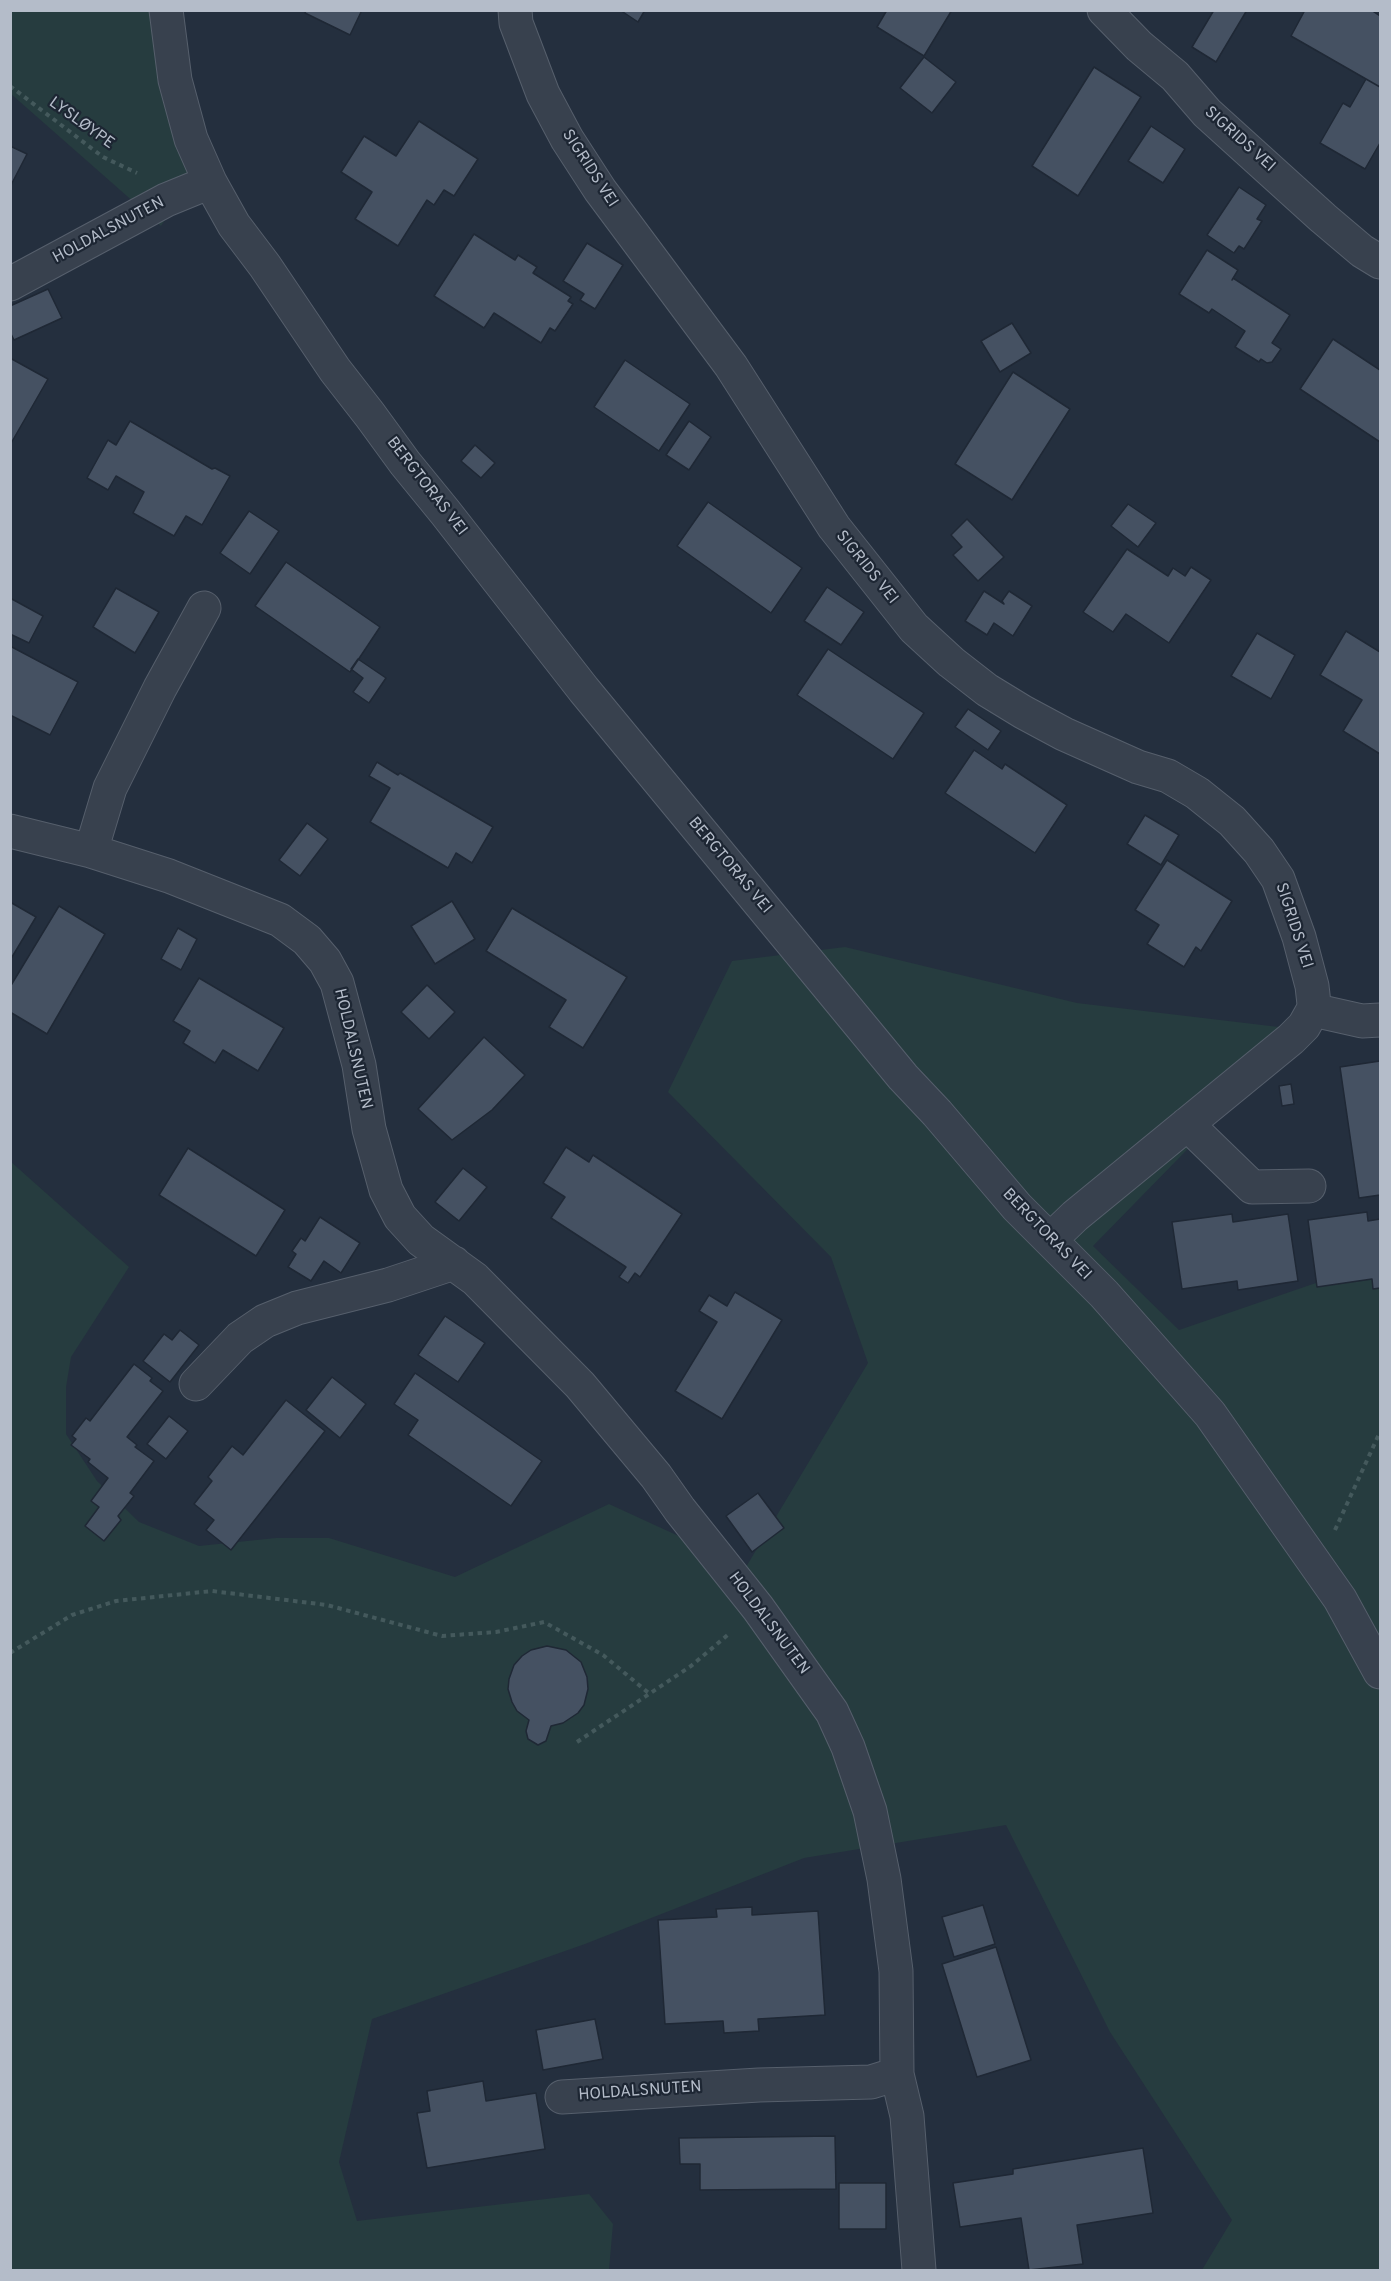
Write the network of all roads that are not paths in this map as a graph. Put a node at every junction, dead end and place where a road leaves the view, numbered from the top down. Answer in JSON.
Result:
{"nodes":[{"id":1,"x":166,"y":10,"type":"edge"},
{"id":2,"x":515,"y":10,"type":"edge"},
{"id":3,"x":1104,"y":10,"type":"edge"},
{"id":4,"x":210,"y":182,"type":"junction"},
{"id":5,"x":1380,"y":262,"type":"edge"},
{"id":6,"x":10,"y":284,"type":"edge"},
{"id":7,"x":204,"y":608,"type":"dead end"},
{"id":8,"x":10,"y":831,"type":"edge"},
{"id":9,"x":91,"y":851,"type":"junction"},
{"id":10,"x":1312,"y":1010,"type":"junction"},
{"id":11,"x":1380,"y":1020,"type":"edge"},
{"id":12,"x":1187,"y":1124,"type":"junction"},
{"id":13,"x":1309,"y":1186,"type":"dead end"},
{"id":14,"x":1050,"y":1240,"type":"junction"},
{"id":15,"x":454,"y":1263,"type":"junction"},
{"id":16,"x":196,"y":1384,"type":"dead end"},
{"id":17,"x":1380,"y":1672,"type":"edge"},
{"id":18,"x":897,"y":2074,"type":"junction"},
{"id":19,"x":562,"y":2097,"type":"dead end"},
{"id":20,"x":919,"y":2271,"type":"edge"}],
"edges":[{"from":1,"to":4,"type":"street","name":"BERGTORAS VEI"},
{"from":2,"to":10,"type":"street","name":"SIGRIDS VEI"},
{"from":3,"to":5,"type":"street","name":"SIGRIDS VEI"},
{"from":4,"to":6,"type":"street","name":"HOLDALSNUTEN"},
{"from":4,"to":14,"type":"street","name":"BERGTORAS VEI"},
{"from":7,"to":9,"type":"street"},
{"from":8,"to":9,"type":"street","name":"HOLDALSNUTEN"},
{"from":9,"to":15,"type":"street","name":"HOLDALSNUTEN"},
{"from":10,"to":11,"type":"street"},
{"from":10,"to":12,"type":"street"},
{"from":12,"to":13,"type":"street"},
{"from":12,"to":14,"type":"street"},
{"from":14,"to":17,"type":"street","name":"BERGTORAS VEI"},
{"from":15,"to":16,"type":"street"},
{"from":15,"to":18,"type":"street","name":"HOLDALSNUTEN"},
{"from":18,"to":19,"type":"street","name":"HOLDALSNUTEN"},
{"from":18,"to":20,"type":"street","name":"HOLDALSNUTEN"}]}
